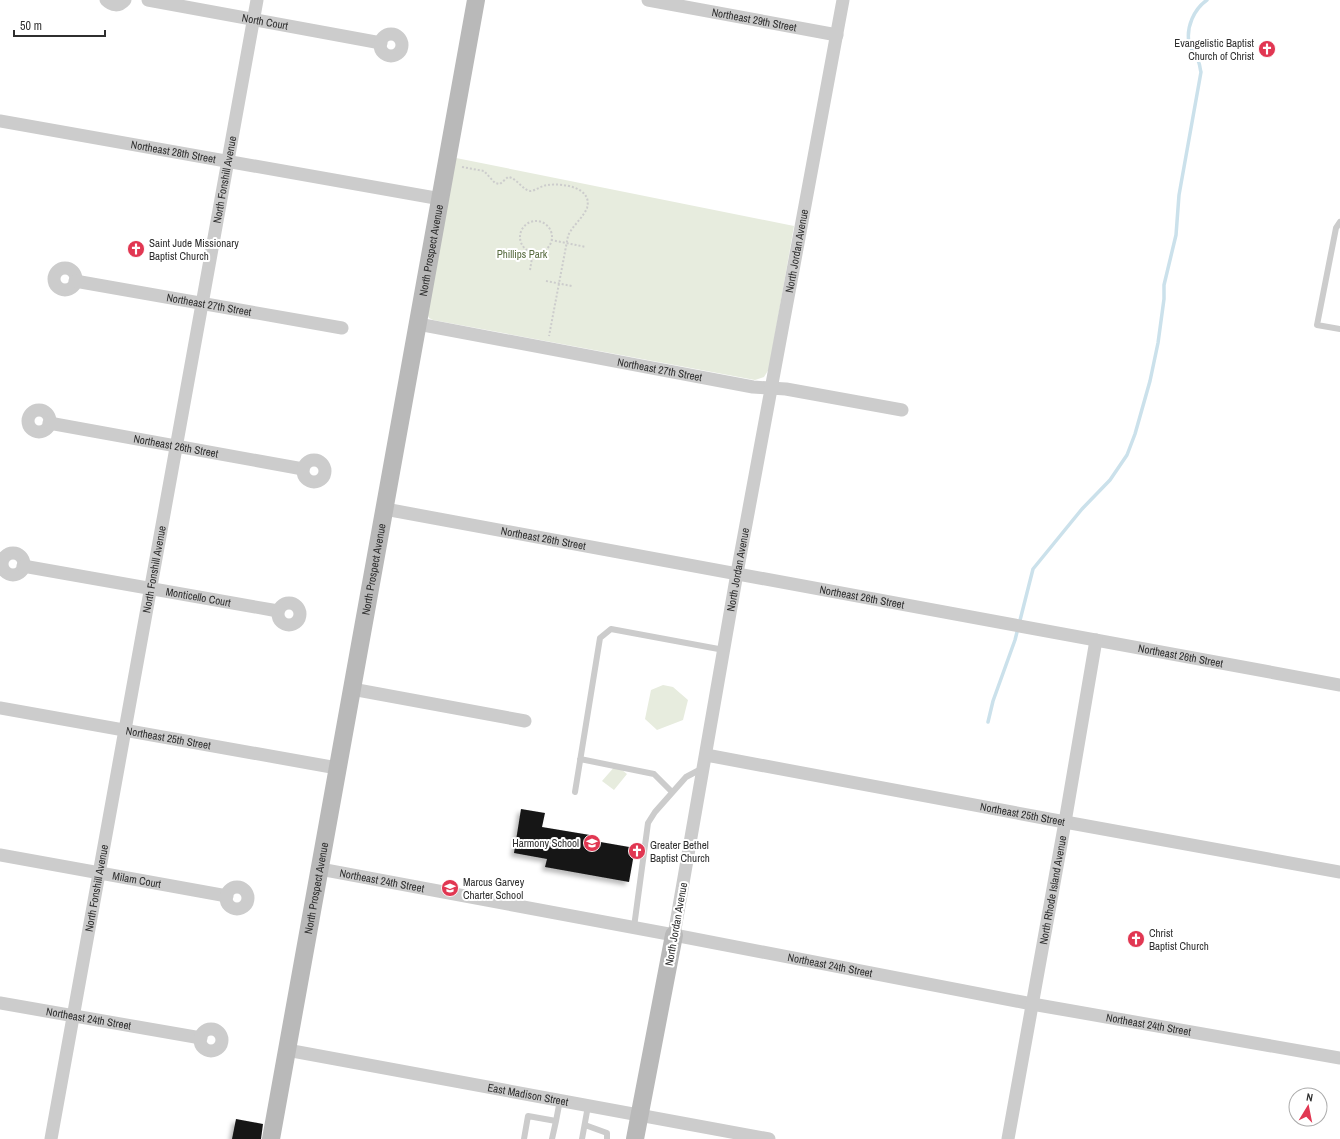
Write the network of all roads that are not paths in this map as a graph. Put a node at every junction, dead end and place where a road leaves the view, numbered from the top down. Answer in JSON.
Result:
{"nodes":[{"id":1,"x":106,"y":0,"type":"edge"},
{"id":2,"x":125,"y":0,"type":"edge"},
{"id":3,"x":148,"y":0,"type":"edge"},
{"id":4,"x":257,"y":0,"type":"edge"},
{"id":5,"x":476,"y":0,"type":"edge"},
{"id":6,"x":648,"y":0,"type":"edge"},
{"id":7,"x":843,"y":0,"type":"edge"},
{"id":8,"x":254,"y":19,"type":"junction"},
{"id":9,"x":837,"y":35,"type":"junction"},
{"id":10,"x":381,"y":43,"type":"dead end"},
{"id":11,"x":0,"y":121,"type":"edge"},
{"id":12,"x":228,"y":162,"type":"junction"},
{"id":13,"x":441,"y":199,"type":"junction"},
{"id":14,"x":1340,"y":222,"type":"edge"},
{"id":15,"x":75,"y":281,"type":"dead end"},
{"id":16,"x":203,"y":304,"type":"junction"},
{"id":17,"x":418,"y":324,"type":"junction"},
{"id":18,"x":342,"y":328,"type":"dead end"},
{"id":19,"x":1340,"y":329,"type":"edge"},
{"id":20,"x":771,"y":388,"type":"junction"},
{"id":21,"x":902,"y":410,"type":"dead end"},
{"id":22,"x":49,"y":423,"type":"dead end"},
{"id":23,"x":177,"y":446,"type":"junction"},
{"id":24,"x":303,"y":470,"type":"dead end"},
{"id":25,"x":385,"y":509,"type":"junction"},
{"id":26,"x":23,"y":566,"type":"dead end"},
{"id":27,"x":737,"y":573,"type":"junction"},
{"id":28,"x":151,"y":589,"type":"junction"},
{"id":29,"x":278,"y":611,"type":"dead end"},
{"id":30,"x":1096,"y":640,"type":"junction"},
{"id":31,"x":724,"y":650,"type":"junction"},
{"id":32,"x":1340,"y":684,"type":"edge"},
{"id":33,"x":352,"y":689,"type":"junction"},
{"id":34,"x":0,"y":708,"type":"edge"},
{"id":35,"x":525,"y":721,"type":"dead end"},
{"id":36,"x":125,"y":731,"type":"junction"},
{"id":37,"x":706,"y":755,"type":"junction"},
{"id":38,"x":580,"y":759,"type":"junction"},
{"id":39,"x":337,"y":768,"type":"junction"},
{"id":40,"x":704,"y":768,"type":"junction"},
{"id":41,"x":575,"y":792,"type":"dead end"},
{"id":42,"x":672,"y":792,"type":"junction"},
{"id":43,"x":1065,"y":822,"type":"junction"},
{"id":44,"x":0,"y":856,"type":"edge"},
{"id":45,"x":320,"y":869,"type":"junction"},
{"id":46,"x":1340,"y":872,"type":"edge"},
{"id":47,"x":100,"y":873,"type":"junction"},
{"id":48,"x":227,"y":896,"type":"dead end"},
{"id":49,"x":634,"y":927,"type":"junction"},
{"id":50,"x":674,"y":935,"type":"junction"},
{"id":51,"x":0,"y":1003,"type":"edge"},
{"id":52,"x":1032,"y":1004,"type":"junction"},
{"id":53,"x":74,"y":1016,"type":"junction"},
{"id":54,"x":200,"y":1038,"type":"dead end"},
{"id":55,"x":287,"y":1050,"type":"junction"},
{"id":56,"x":1340,"y":1058,"type":"edge"},
{"id":57,"x":560,"y":1100,"type":"junction"},
{"id":58,"x":588,"y":1106,"type":"junction"},
{"id":59,"x":640,"y":1115,"type":"junction"},
{"id":60,"x":556,"y":1121,"type":"junction"},
{"id":61,"x":584,"y":1125,"type":"junction"},
{"id":62,"x":51,"y":1139,"type":"edge"},
{"id":63,"x":271,"y":1139,"type":"edge"},
{"id":64,"x":524,"y":1139,"type":"edge"},
{"id":65,"x":552,"y":1139,"type":"edge"},
{"id":66,"x":582,"y":1139,"type":"edge"},
{"id":67,"x":607,"y":1139,"type":"edge"},
{"id":68,"x":635,"y":1139,"type":"edge"},
{"id":69,"x":769,"y":1139,"type":"edge"},
{"id":70,"x":1008,"y":1139,"type":"edge"}],
"edges":[{"from":1,"to":2,"type":"street"},
{"from":3,"to":8,"type":"street","name":"North Court"},
{"from":4,"to":8,"type":"street","name":"North Fonshill Avenue"},
{"from":5,"to":13,"type":"street","name":"North Prospect Avenue"},
{"from":6,"to":9,"type":"street","name":"Northeast 29th Street"},
{"from":7,"to":9,"type":"street","name":"North Jordan Avenue"},
{"from":8,"to":10,"type":"street","name":"North Court"},
{"from":8,"to":12,"type":"street","name":"North Fonshill Avenue"},
{"from":9,"to":20,"type":"street","name":"North Jordan Avenue"},
{"from":11,"to":12,"type":"street","name":"Northeast 28th Street"},
{"from":12,"to":13,"type":"street","name":"Northeast 28th Street"},
{"from":12,"to":16,"type":"street","name":"North Fonshill Avenue"},
{"from":13,"to":17,"type":"street","name":"North Prospect Avenue"},
{"from":14,"to":19,"type":"lane"},
{"from":15,"to":16,"type":"street","name":"Northeast 27th Street"},
{"from":16,"to":18,"type":"street","name":"Northeast 27th Street"},
{"from":16,"to":23,"type":"street","name":"North Fonshill Avenue"},
{"from":17,"to":20,"type":"street","name":"Northeast 27th Street"},
{"from":17,"to":25,"type":"street","name":"North Prospect Avenue"},
{"from":20,"to":21,"type":"street","name":"Northeast 27th Street"},
{"from":20,"to":27,"type":"street","name":"North Jordan Avenue"},
{"from":22,"to":23,"type":"street","name":"Northeast 26th Street"},
{"from":23,"to":24,"type":"street","name":"Northeast 26th Street"},
{"from":23,"to":28,"type":"street","name":"North Fonshill Avenue"},
{"from":25,"to":27,"type":"street","name":"Northeast 26th Street"},
{"from":25,"to":33,"type":"street","name":"North Prospect Avenue"},
{"from":26,"to":28,"type":"street","name":"Monticello Court"},
{"from":27,"to":30,"type":"street","name":"Northeast 26th Street"},
{"from":27,"to":31,"type":"street","name":"North Jordan Avenue"},
{"from":28,"to":29,"type":"street","name":"Monticello Court"},
{"from":28,"to":36,"type":"street","name":"North Fonshill Avenue"},
{"from":30,"to":32,"type":"street","name":"Northeast 26th Street"},
{"from":30,"to":43,"type":"street","name":"North Rhode Island Avenue"},
{"from":31,"to":37,"type":"street","name":"North Jordan Avenue"},
{"from":31,"to":38,"type":"lane"},
{"from":33,"to":35,"type":"street"},
{"from":33,"to":39,"type":"street","name":"North Prospect Avenue"},
{"from":34,"to":36,"type":"street","name":"Northeast 25th Street"},
{"from":36,"to":39,"type":"street","name":"Northeast 25th Street"},
{"from":36,"to":47,"type":"street","name":"North Fonshill Avenue"},
{"from":37,"to":40,"type":"street","name":"North Jordan Avenue"},
{"from":37,"to":43,"type":"street","name":"Northeast 25th Street"},
{"from":38,"to":41,"type":"lane"},
{"from":38,"to":42,"type":"lane"},
{"from":39,"to":45,"type":"street","name":"North Prospect Avenue"},
{"from":40,"to":42,"type":"lane"},
{"from":40,"to":50,"type":"street","name":"North Jordan Avenue"},
{"from":42,"to":49,"type":"lane"},
{"from":43,"to":46,"type":"street","name":"Northeast 25th Street"},
{"from":43,"to":52,"type":"street","name":"North Rhode Island Avenue"},
{"from":44,"to":47,"type":"street","name":"Milam Court"},
{"from":45,"to":49,"type":"street","name":"Northeast 24th Street"},
{"from":45,"to":55,"type":"street","name":"North Prospect Avenue"},
{"from":47,"to":48,"type":"street","name":"Milam Court"},
{"from":47,"to":53,"type":"street","name":"North Fonshill Avenue"},
{"from":49,"to":50,"type":"street","name":"Northeast 24th Street"},
{"from":50,"to":52,"type":"street","name":"Northeast 24th Street"},
{"from":50,"to":59,"type":"street","name":"North Jordan Avenue"},
{"from":51,"to":53,"type":"street","name":"Northeast 24th Street"},
{"from":52,"to":56,"type":"street","name":"Northeast 24th Street"},
{"from":52,"to":70,"type":"street","name":"North Rhode Island Avenue"},
{"from":53,"to":54,"type":"street","name":"Northeast 24th Street"},
{"from":53,"to":62,"type":"street","name":"North Fonshill Avenue"},
{"from":55,"to":57,"type":"street","name":"East Madison Street"},
{"from":55,"to":63,"type":"street","name":"North Prospect Avenue"},
{"from":57,"to":58,"type":"street","name":"East Madison Street"},
{"from":57,"to":60,"type":"lane"},
{"from":58,"to":59,"type":"street","name":"East Madison Street"},
{"from":58,"to":61,"type":"lane"},
{"from":59,"to":68,"type":"street","name":"North Jordan Avenue"},
{"from":59,"to":69,"type":"street","name":"East Madison Street"},
{"from":60,"to":64,"type":"lane"},
{"from":60,"to":65,"type":"lane"},
{"from":61,"to":66,"type":"lane"},
{"from":61,"to":67,"type":"lane"}]}
